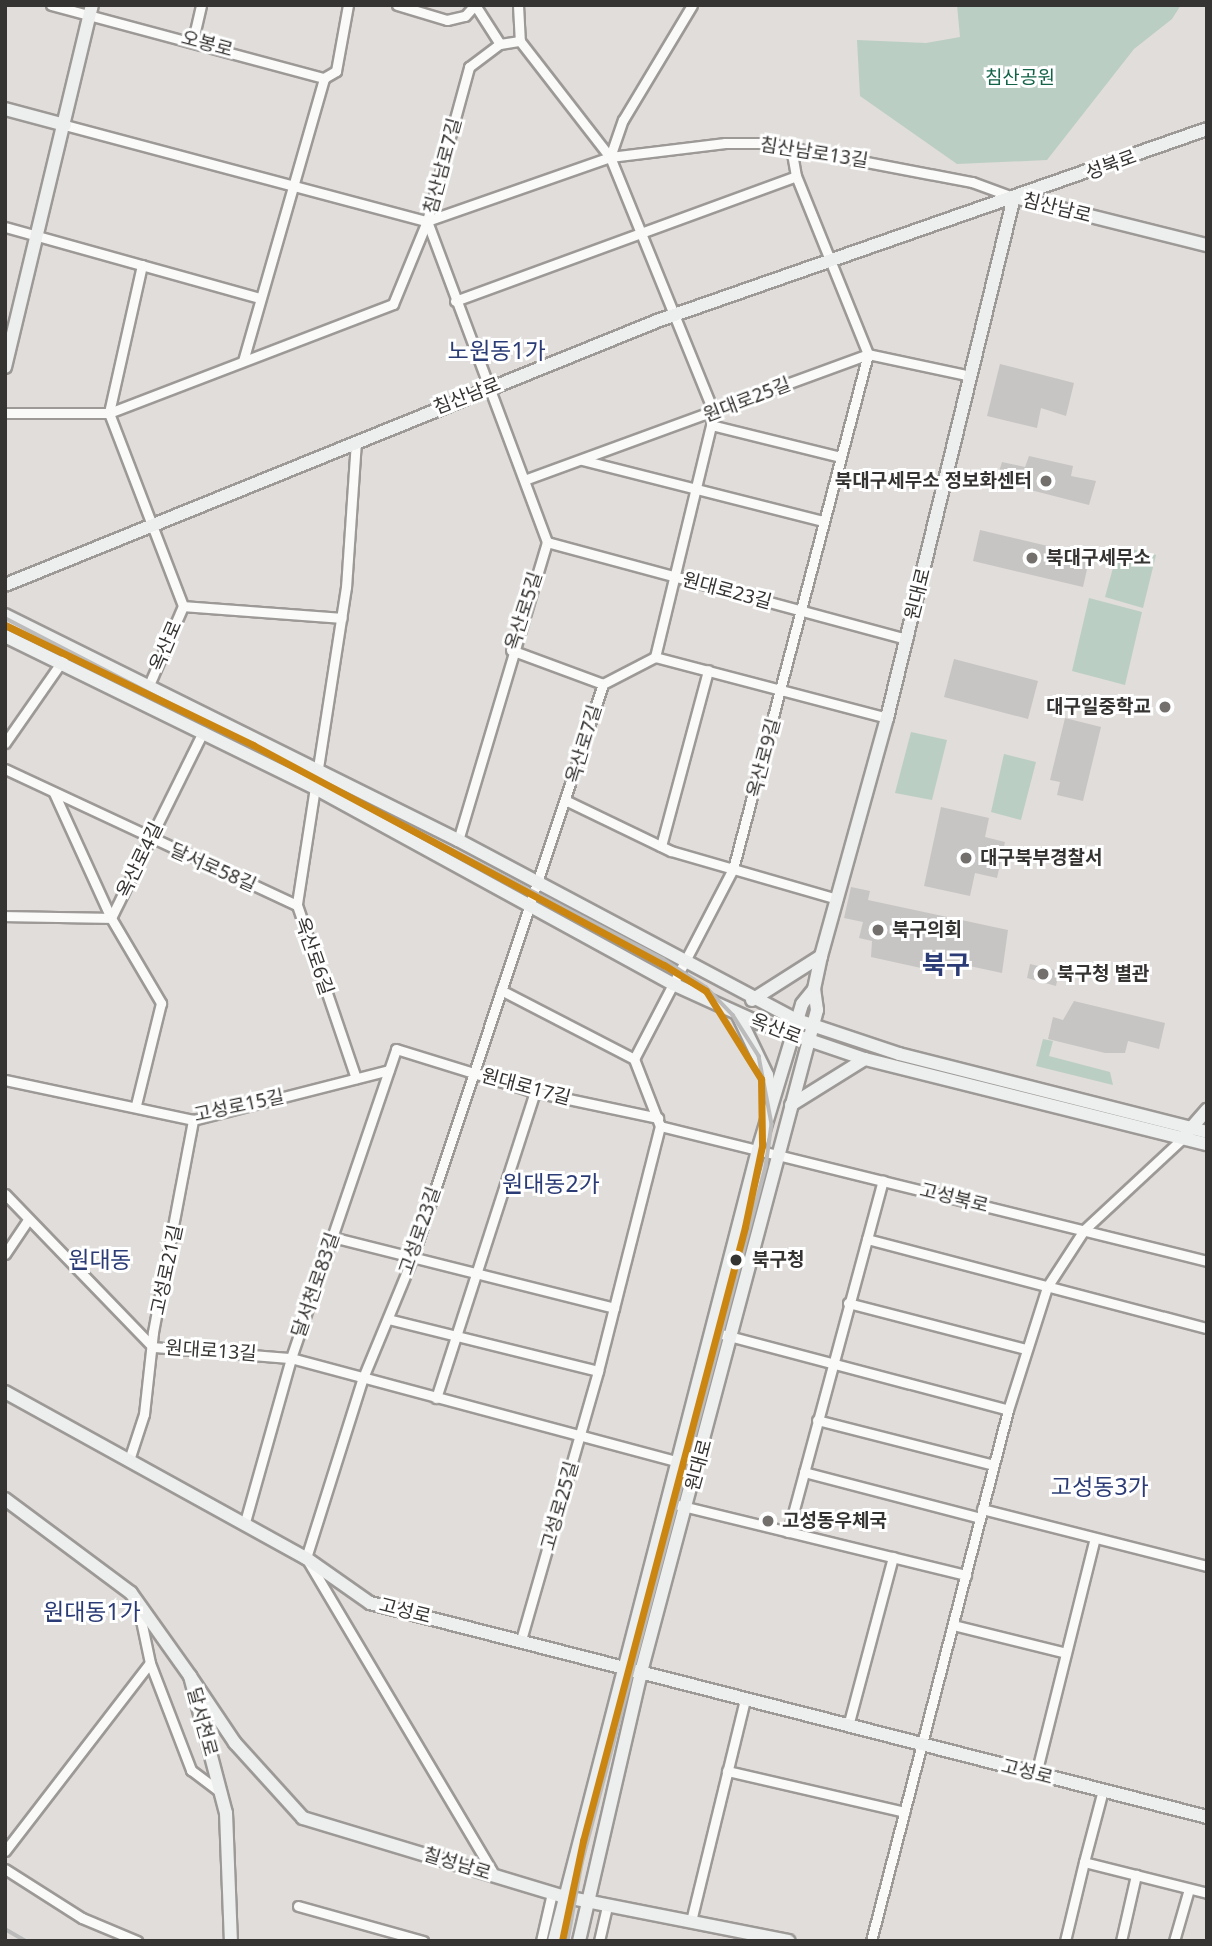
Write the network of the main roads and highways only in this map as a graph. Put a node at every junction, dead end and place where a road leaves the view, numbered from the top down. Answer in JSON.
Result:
{"nodes":[{"id":1,"x":91,"y":10,"type":"edge"},
{"id":2,"x":5,"y":109,"type":"edge"},
{"id":3,"x":65,"y":125,"type":"junction"},
{"id":4,"x":1207,"y":129,"type":"edge"},
{"id":5,"x":1014,"y":197,"type":"junction"},
{"id":6,"x":1207,"y":245,"type":"edge"},
{"id":7,"x":5,"y":367,"type":"edge"},
{"id":8,"x":5,"y":584,"type":"edge"},
{"id":9,"x":5,"y":615,"type":"edge"},
{"id":10,"x":5,"y":636,"type":"edge"},
{"id":11,"x":821,"y":956,"type":"junction"},
{"id":12,"x":814,"y":989,"type":"junction"},
{"id":13,"x":752,"y":1000,"type":"junction"},
{"id":14,"x":735,"y":1013,"type":"junction"},
{"id":15,"x":797,"y":1020,"type":"junction"},
{"id":16,"x":813,"y":1026,"type":"junction"},
{"id":17,"x":792,"y":1035,"type":"junction"},
{"id":18,"x":808,"y":1042,"type":"junction"},
{"id":19,"x":865,"y":1059,"type":"junction"},
{"id":20,"x":771,"y":1104,"type":"junction"},
{"id":21,"x":791,"y":1105,"type":"junction"},
{"id":22,"x":1207,"y":1110,"type":"edge"},
{"id":23,"x":1207,"y":1132,"type":"edge"},
{"id":24,"x":1187,"y":1133,"type":"junction"},
{"id":25,"x":1207,"y":1144,"type":"edge"},
{"id":26,"x":5,"y":1392,"type":"edge"},
{"id":27,"x":5,"y":1499,"type":"edge"},
{"id":28,"x":623,"y":1668,"type":"junction"},
{"id":29,"x":641,"y":1672,"type":"junction"},
{"id":30,"x":190,"y":1676,"type":"junction"},
{"id":31,"x":1207,"y":1817,"type":"edge"},
{"id":32,"x":556,"y":1894,"type":"junction"},
{"id":33,"x":587,"y":1902,"type":"junction"},
{"id":34,"x":231,"y":1941,"type":"edge"},
{"id":35,"x":554,"y":1941,"type":"edge"},
{"id":36,"x":579,"y":1941,"type":"edge"},
{"id":37,"x":789,"y":1941,"type":"edge"}],
"edges":[{"from":1,"to":3,"type":"main road"},
{"from":2,"to":3,"type":"main road"},
{"from":3,"to":7,"type":"main road"},
{"from":4,"to":5,"type":"main road","name":"성북로"},
{"from":5,"to":6,"type":"main road","name":"침산남로"},
{"from":5,"to":8,"type":"main road","name":"침산남로"},
{"from":5,"to":11,"type":"main road","name":"원대로"},
{"from":9,"to":13,"type":"main road","name":"옥산로"},
{"from":10,"to":14,"type":"main road","name":"옥산로"},
{"from":11,"to":12,"type":"main road","name":"원대로"},
{"from":11,"to":13,"type":"main road"},
{"from":12,"to":15,"type":"main road","name":"원대로"},
{"from":12,"to":16,"type":"main road","name":"원대로"},
{"from":13,"to":15,"type":"main road","name":"옥산로"},
{"from":14,"to":17,"type":"main road","name":"옥산로"},
{"from":14,"to":20,"type":"main road"},
{"from":15,"to":16,"type":"main road","name":"옥산로"},
{"from":15,"to":17,"type":"main road","name":"원대로"},
{"from":16,"to":18,"type":"main road","name":"원대로"},
{"from":16,"to":24,"type":"main road","name":"옥산로"},
{"from":17,"to":18,"type":"main road","name":"옥산로"},
{"from":17,"to":20,"type":"main road","name":"원대로"},
{"from":18,"to":19,"type":"main road","name":"옥산로"},
{"from":18,"to":21,"type":"main road","name":"원대로"},
{"from":19,"to":21,"type":"main road"},
{"from":19,"to":24,"type":"main road","name":"옥산로"},
{"from":20,"to":28,"type":"main road","name":"원대로"},
{"from":21,"to":29,"type":"main road","name":"원대로"},
{"from":22,"to":24,"type":"main road"},
{"from":23,"to":24,"type":"main road","name":"옥산로"},
{"from":24,"to":25,"type":"main road","name":"옥산로"},
{"from":26,"to":28,"type":"main road","name":"고성로"},
{"from":27,"to":30,"type":"main road","name":"달서천로"},
{"from":28,"to":29,"type":"main road","name":"고성로"},
{"from":28,"to":32,"type":"main road","name":"원대로"},
{"from":29,"to":31,"type":"main road","name":"고성로"},
{"from":29,"to":33,"type":"main road","name":"원대로"},
{"from":30,"to":32,"type":"main road","name":"칠성남로"},
{"from":30,"to":34,"type":"main road","name":"달서천로"},
{"from":32,"to":33,"type":"main road","name":"칠성남로"},
{"from":32,"to":35,"type":"main road","name":"원대로"},
{"from":33,"to":36,"type":"main road","name":"원대로"},
{"from":33,"to":37,"type":"main road","name":"칠성남로"}]}
